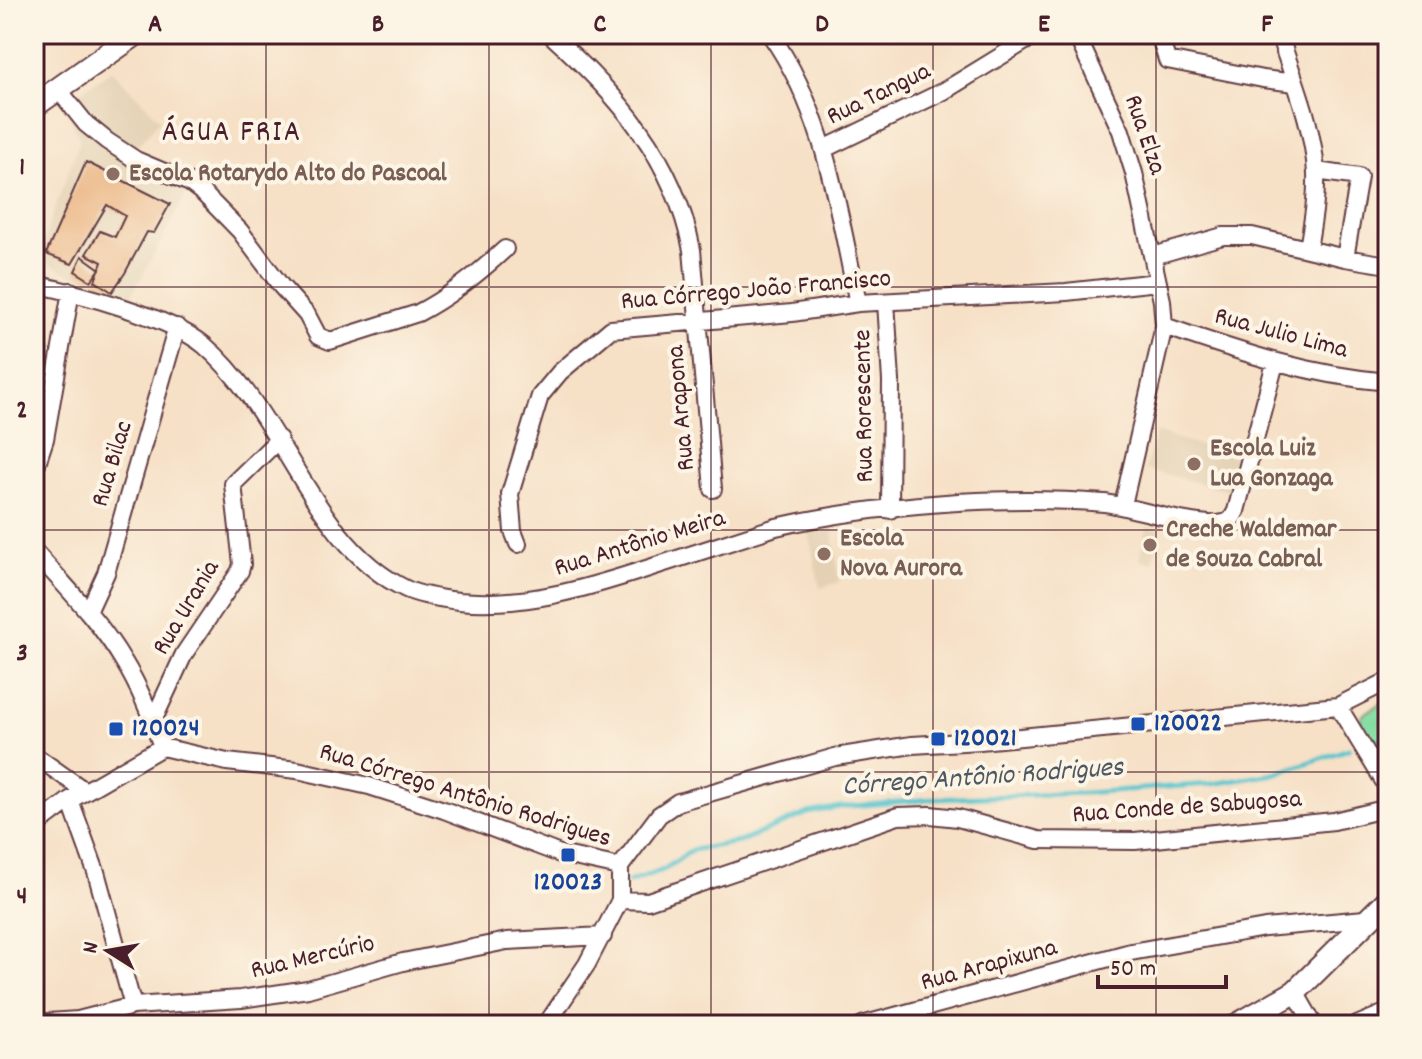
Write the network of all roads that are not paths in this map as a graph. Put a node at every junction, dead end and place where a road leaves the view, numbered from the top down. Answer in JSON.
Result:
{"nodes":[{"id":1,"x":550,"y":34,"type":"edge"},
{"id":2,"x":770,"y":34,"type":"edge"},
{"id":3,"x":1037,"y":34,"type":"edge"},
{"id":4,"x":1076,"y":34,"type":"edge"},
{"id":5,"x":1159,"y":34,"type":"edge"},
{"id":6,"x":1279,"y":34,"type":"edge"},
{"id":7,"x":123,"y":38,"type":"edge"},
{"id":8,"x":1295,"y":83,"type":"junction"},
{"id":9,"x":58,"y":89,"type":"junction"},
{"id":10,"x":34,"y":106,"type":"edge"},
{"id":11,"x":824,"y":149,"type":"junction"},
{"id":12,"x":1316,"y":171,"type":"junction"},
{"id":13,"x":505,"y":249,"type":"dead end"},
{"id":14,"x":1308,"y":249,"type":"junction"},
{"id":15,"x":1153,"y":256,"type":"junction"},
{"id":16,"x":1345,"y":258,"type":"junction"},
{"id":17,"x":1388,"y":265,"type":"edge"},
{"id":18,"x":1158,"y":282,"type":"junction"},
{"id":19,"x":34,"y":284,"type":"edge"},
{"id":20,"x":71,"y":291,"type":"junction"},
{"id":21,"x":886,"y":302,"type":"junction"},
{"id":22,"x":858,"y":303,"type":"junction"},
{"id":23,"x":698,"y":322,"type":"junction"},
{"id":24,"x":1164,"y":326,"type":"junction"},
{"id":25,"x":177,"y":327,"type":"junction"},
{"id":26,"x":1275,"y":363,"type":"junction"},
{"id":27,"x":1388,"y":382,"type":"edge"},
{"id":28,"x":279,"y":439,"type":"junction"},
{"id":29,"x":34,"y":472,"type":"edge"},
{"id":30,"x":713,"y":489,"type":"dead end"},
{"id":31,"x":1123,"y":505,"type":"junction"},
{"id":32,"x":890,"y":510,"type":"junction"},
{"id":33,"x":518,"y":544,"type":"dead end"},
{"id":34,"x":34,"y":551,"type":"edge"},
{"id":35,"x":88,"y":612,"type":"junction"},
{"id":36,"x":1388,"y":681,"type":"edge"},
{"id":37,"x":1338,"y":706,"type":"junction"},
{"id":38,"x":153,"y":721,"type":"junction"},
{"id":39,"x":162,"y":747,"type":"junction"},
{"id":40,"x":34,"y":755,"type":"edge"},
{"id":41,"x":1388,"y":788,"type":"edge"},
{"id":42,"x":85,"y":791,"type":"junction"},
{"id":43,"x":70,"y":800,"type":"junction"},
{"id":44,"x":1388,"y":808,"type":"edge"},
{"id":45,"x":34,"y":827,"type":"edge"},
{"id":46,"x":620,"y":867,"type":"junction"},
{"id":47,"x":620,"y":900,"type":"junction"},
{"id":48,"x":1388,"y":900,"type":"edge"},
{"id":49,"x":1365,"y":919,"type":"junction"},
{"id":50,"x":603,"y":936,"type":"junction"},
{"id":51,"x":1295,"y":992,"type":"junction"},
{"id":52,"x":133,"y":1006,"type":"junction"},
{"id":53,"x":1388,"y":1012,"type":"edge"},
{"id":54,"x":34,"y":1023,"type":"edge"},
{"id":55,"x":546,"y":1025,"type":"edge"},
{"id":56,"x":862,"y":1025,"type":"edge"},
{"id":57,"x":1237,"y":1025,"type":"edge"},
{"id":58,"x":1314,"y":1025,"type":"edge"},
{"id":59,"x":1357,"y":1025,"type":"edge"}],
"edges":[{"from":1,"to":23,"type":"street","name":"Rua Arapona"},
{"from":2,"to":11,"type":"street"},
{"from":3,"to":11,"type":"street","name":"Rua Tangua"},
{"from":4,"to":15,"type":"street","name":"Rua Elza"},
{"from":5,"to":8,"type":"street"},
{"from":6,"to":8,"type":"street"},
{"from":7,"to":9,"type":"street"},
{"from":8,"to":12,"type":"street"},
{"from":9,"to":10,"type":"street"},
{"from":9,"to":13,"type":"street"},
{"from":11,"to":22,"type":"street"},
{"from":12,"to":14,"type":"street"},
{"from":12,"to":16,"type":"street"},
{"from":14,"to":15,"type":"street"},
{"from":14,"to":16,"type":"street"},
{"from":15,"to":18,"type":"street","name":"Rua Elza"},
{"from":16,"to":17,"type":"street"},
{"from":18,"to":21,"type":"street","name":"Rua Córrego João Francisco"},
{"from":18,"to":24,"type":"street","name":"Rua Elza"},
{"from":19,"to":20,"type":"street","name":"Rua Antônio Meira"},
{"from":20,"to":25,"type":"street","name":"Rua Antônio Meira"},
{"from":20,"to":29,"type":"street"},
{"from":21,"to":22,"type":"street","name":"Rua Córrego João Francisco"},
{"from":21,"to":32,"type":"street","name":"Rua Rorescente"},
{"from":22,"to":23,"type":"street","name":"Rua Córrego João Francisco"},
{"from":23,"to":30,"type":"street","name":"Rua Arapona"},
{"from":23,"to":33,"type":"street","name":"Rua Córrego João Francisco"},
{"from":24,"to":26,"type":"street","name":"Rua Julio Lima"},
{"from":24,"to":31,"type":"street"},
{"from":25,"to":28,"type":"street","name":"Rua Antônio Meira"},
{"from":25,"to":35,"type":"street","name":"Rua Bilac"},
{"from":26,"to":27,"type":"street","name":"Rua Julio Lima"},
{"from":26,"to":31,"type":"street","name":"Rua Antônio Meira"},
{"from":28,"to":32,"type":"street","name":"Rua Antônio Meira"},
{"from":28,"to":38,"type":"street","name":"Rua Urania"},
{"from":31,"to":32,"type":"street","name":"Rua Antônio Meira"},
{"from":34,"to":35,"type":"street","name":"Rua Urania"},
{"from":35,"to":38,"type":"street","name":"Rua Urania"},
{"from":36,"to":37,"type":"street"},
{"from":37,"to":41,"type":"street"},
{"from":37,"to":46,"type":"street"},
{"from":38,"to":39,"type":"street","name":"Rua Urania"},
{"from":39,"to":42,"type":"street"},
{"from":39,"to":46,"type":"street","name":"Rua Córrego Antônio Rodrigues"},
{"from":40,"to":42,"type":"street"},
{"from":42,"to":43,"type":"street"},
{"from":43,"to":45,"type":"street"},
{"from":43,"to":52,"type":"street"},
{"from":44,"to":47,"type":"street","name":"Rua Conde de Sabugosa"},
{"from":46,"to":47,"type":"street"},
{"from":47,"to":50,"type":"street"},
{"from":48,"to":49,"type":"street"},
{"from":49,"to":51,"type":"street"},
{"from":49,"to":56,"type":"street","name":"Rua Arapixuna"},
{"from":50,"to":52,"type":"street","name":"Rua Mercúrio"},
{"from":50,"to":55,"type":"street"},
{"from":51,"to":57,"type":"street"},
{"from":51,"to":58,"type":"street"},
{"from":52,"to":54,"type":"street","name":"Rua Mercúrio"},
{"from":53,"to":59,"type":"street"}]}
